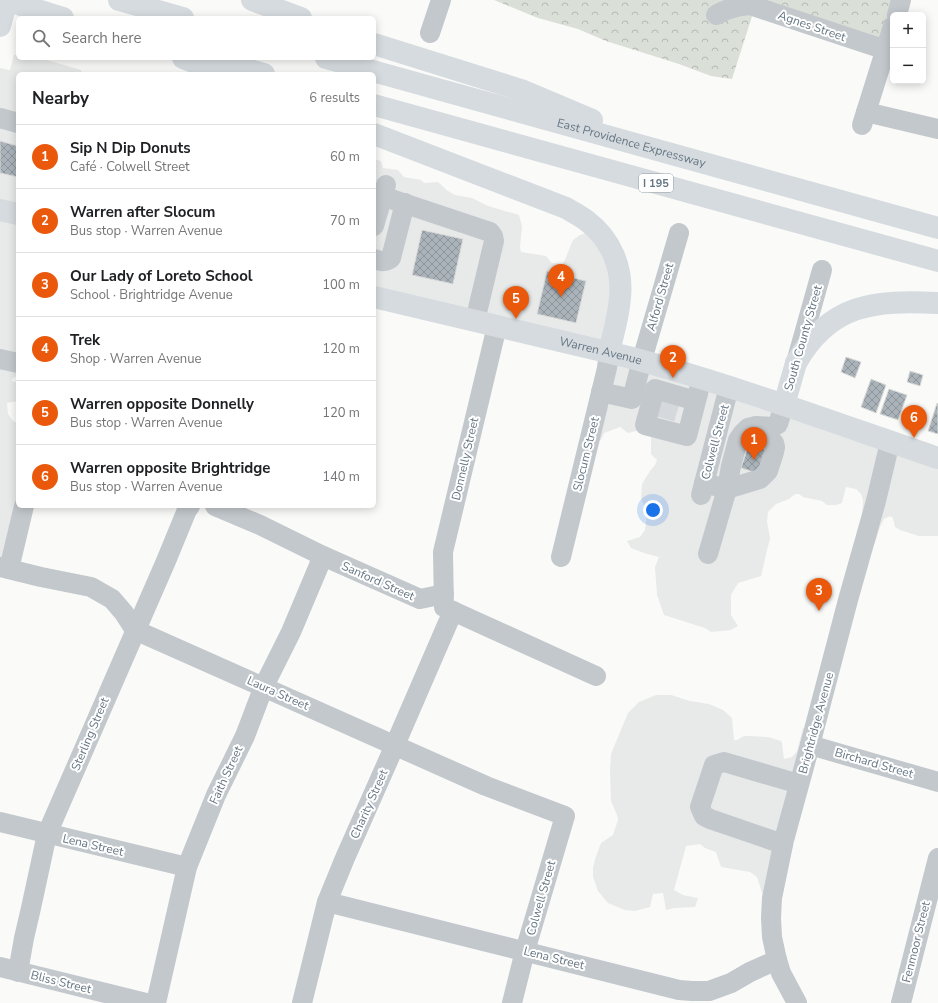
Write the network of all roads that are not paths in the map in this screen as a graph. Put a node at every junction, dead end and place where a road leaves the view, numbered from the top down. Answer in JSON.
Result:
{"nodes":[{"id":1,"x":6,"y":0,"type":"edge"},
{"id":2,"x":119,"y":0,"type":"edge"},
{"id":3,"x":252,"y":0,"type":"edge"},
{"id":4,"x":441,"y":0,"type":"edge"},
{"id":5,"x":901,"y":0,"type":"edge"},
{"id":6,"x":897,"y":12,"type":"edge"},
{"id":7,"x":716,"y":15,"type":"dead end"},
{"id":8,"x":56,"y":16,"type":"edge"},
{"id":9,"x":176,"y":16,"type":"edge"},
{"id":10,"x":296,"y":16,"type":"edge"},
{"id":11,"x":0,"y":26,"type":"edge"},
{"id":12,"x":430,"y":33,"type":"dead end"},
{"id":13,"x":890,"y":36,"type":"edge"},
{"id":14,"x":376,"y":45,"type":"edge"},
{"id":15,"x":886,"y":50,"type":"junction"},
{"id":16,"x":188,"y":60,"type":"edge"},
{"id":17,"x":213,"y":60,"type":"edge"},
{"id":18,"x":333,"y":60,"type":"edge"},
{"id":19,"x":218,"y":72,"type":"edge"},
{"id":20,"x":257,"y":72,"type":"edge"},
{"id":21,"x":376,"y":106,"type":"edge"},
{"id":22,"x":0,"y":118,"type":"edge"},
{"id":23,"x":16,"y":122,"type":"edge"},
{"id":24,"x":938,"y":129,"type":"edge"},
{"id":25,"x":376,"y":135,"type":"edge"},
{"id":26,"x":674,"y":155,"type":"junction"},
{"id":27,"x":404,"y":203,"type":"junction"},
{"id":28,"x":0,"y":210,"type":"edge"},
{"id":29,"x":16,"y":214,"type":"edge"},
{"id":30,"x":376,"y":219,"type":"edge"},
{"id":31,"x":938,"y":228,"type":"edge"},
{"id":32,"x":679,"y":233,"type":"dead end"},
{"id":33,"x":376,"y":260,"type":"edge"},
{"id":34,"x":938,"y":261,"type":"edge"},
{"id":35,"x":822,"y":270,"type":"dead end"},
{"id":36,"x":376,"y":297,"type":"edge"},
{"id":37,"x":938,"y":303,"type":"edge"},
{"id":38,"x":475,"y":321,"type":"junction"},
{"id":39,"x":497,"y":326,"type":"junction"},
{"id":40,"x":608,"y":352,"type":"junction"},
{"id":41,"x":0,"y":359,"type":"edge"},
{"id":42,"x":642,"y":360,"type":"junction"},
{"id":43,"x":16,"y":363,"type":"edge"},
{"id":44,"x":796,"y":363,"type":"junction"},
{"id":45,"x":702,"y":378,"type":"junction"},
{"id":46,"x":729,"y":387,"type":"junction"},
{"id":47,"x":601,"y":392,"type":"junction"},
{"id":48,"x":784,"y":406,"type":"junction"},
{"id":49,"x":668,"y":407,"type":"junction"},
{"id":50,"x":890,"y":442,"type":"junction"},
{"id":51,"x":938,"y":458,"type":"edge"},
{"id":52,"x":728,"y":485,"type":"junction"},
{"id":53,"x":23,"y":508,"type":"edge"},
{"id":54,"x":188,"y":508,"type":"edge"},
{"id":55,"x":220,"y":508,"type":"edge"},
{"id":56,"x":708,"y":554,"type":"dead end"},
{"id":57,"x":323,"y":556,"type":"junction"},
{"id":58,"x":561,"y":556,"type":"dead end"},
{"id":59,"x":5,"y":568,"type":"edge"},
{"id":60,"x":449,"y":602,"type":"junction"},
{"id":61,"x":135,"y":630,"type":"junction"},
{"id":62,"x":596,"y":676,"type":"dead end"},
{"id":63,"x":264,"y":686,"type":"junction"},
{"id":64,"x":395,"y":745,"type":"junction"},
{"id":65,"x":810,"y":745,"type":"junction"},
{"id":66,"x":938,"y":782,"type":"edge"},
{"id":67,"x":799,"y":784,"type":"junction"},
{"id":68,"x":565,"y":816,"type":"joint"},
{"id":69,"x":0,"y":822,"type":"edge"},
{"id":70,"x":47,"y":834,"type":"junction"},
{"id":71,"x":783,"y":844,"type":"junction"},
{"id":72,"x":938,"y":858,"type":"edge"},
{"id":73,"x":187,"y":867,"type":"junction"},
{"id":74,"x":327,"y":902,"type":"junction"},
{"id":75,"x":525,"y":951,"type":"junction"},
{"id":76,"x":777,"y":960,"type":"junction"},
{"id":77,"x":9,"y":970,"type":"edge"},
{"id":78,"x":146,"y":1003,"type":"edge"},
{"id":79,"x":156,"y":1003,"type":"edge"},
{"id":80,"x":302,"y":1003,"type":"edge"},
{"id":81,"x":512,"y":1003,"type":"edge"},
{"id":82,"x":798,"y":1003,"type":"edge"},
{"id":83,"x":901,"y":1003,"type":"edge"}],
"edges":[{"from":1,"to":8,"type":"main road"},
{"from":1,"to":11,"type":"main road"},
{"from":2,"to":9,"type":"main road"},
{"from":3,"to":10,"type":"main road"},
{"from":4,"to":12,"type":"street"},
{"from":5,"to":6,"type":"street"},
{"from":7,"to":15,"type":"street","name":"Agnes Street"},
{"from":13,"to":15,"type":"street"},
{"from":14,"to":26,"type":"main road"},
{"from":15,"to":24,"type":"street"},
{"from":16,"to":19,"type":"main road"},
{"from":17,"to":20,"type":"main road"},
{"from":18,"to":26,"type":"main road","name":"East Providence Expressway"},
{"from":21,"to":34,"type":"main road","number":"I 195"},
{"from":22,"to":23,"type":"street"},
{"from":25,"to":40,"type":"main road"},
{"from":26,"to":31,"type":"main road","name":"East Providence Expressway"},
{"from":27,"to":30,"type":"street"},
{"from":27,"to":33,"type":"street"},
{"from":27,"to":38,"type":"street"},
{"from":28,"to":29,"type":"main road"},
{"from":32,"to":42,"type":"street","name":"Alford Street"},
{"from":35,"to":44,"type":"street","name":"South County Street"},
{"from":36,"to":38,"type":"main road","name":"Warren Avenue"},
{"from":37,"to":44,"type":"main road"},
{"from":38,"to":39,"type":"main road","name":"Warren Avenue"},
{"from":39,"to":40,"type":"main road","name":"Warren Avenue"},
{"from":39,"to":60,"type":"street","name":"Donnelly Street"},
{"from":40,"to":42,"type":"main road","name":"Warren Avenue"},
{"from":40,"to":47,"type":"street","name":"Slocum Street"},
{"from":41,"to":43,"type":"street"},
{"from":42,"to":45,"type":"main road","name":"Warren Avenue"},
{"from":42,"to":49,"type":"street","name":"Alford Street"},
{"from":44,"to":48,"type":"main road","name":"South County Street"},
{"from":45,"to":46,"type":"main road","name":"Warren Avenue"},
{"from":45,"to":49,"type":"street"},
{"from":46,"to":48,"type":"main road","name":"Warren Avenue"},
{"from":46,"to":52,"type":"street","name":"Colwell Street"},
{"from":47,"to":49,"type":"street"},
{"from":47,"to":58,"type":"street","name":"Slocum Street"},
{"from":48,"to":50,"type":"main road","name":"Warren Avenue"},
{"from":48,"to":52,"type":"street"},
{"from":50,"to":51,"type":"main road","name":"Warren Avenue"},
{"from":50,"to":65,"type":"street","name":"Brightridge Avenue"},
{"from":52,"to":56,"type":"street"},
{"from":53,"to":59,"type":"street"},
{"from":54,"to":61,"type":"street","name":"Sterling Street"},
{"from":55,"to":57,"type":"street","name":"Sanford Street"},
{"from":57,"to":60,"type":"street","name":"Sanford Street"},
{"from":57,"to":63,"type":"street","name":"Faith Street"},
{"from":59,"to":61,"type":"street"},
{"from":60,"to":62,"type":"street"},
{"from":60,"to":64,"type":"street","name":"Charity Street"},
{"from":61,"to":63,"type":"street","name":"Laura Street"},
{"from":61,"to":70,"type":"street","name":"Sterling Street"},
{"from":63,"to":64,"type":"street","name":"Laura Street"},
{"from":63,"to":73,"type":"street","name":"Faith Street"},
{"from":64,"to":68,"type":"street","name":"Laura Street"},
{"from":64,"to":74,"type":"street","name":"Charity Street"},
{"from":65,"to":66,"type":"street","name":"Birchard Street"},
{"from":65,"to":67,"type":"street","name":"Brightridge Avenue"},
{"from":67,"to":71,"type":"street","name":"Brightridge Avenue"},
{"from":67,"to":71,"type":"street"},
{"from":68,"to":75,"type":"street","name":"Colwell Street"},
{"from":69,"to":70,"type":"street","name":"Lena Street"},
{"from":70,"to":73,"type":"street","name":"Lena Street"},
{"from":70,"to":77,"type":"street","name":"Sterling Street"},
{"from":71,"to":76,"type":"street","name":"Brightridge Avenue"},
{"from":72,"to":83,"type":"street","name":"Fenmoor Street"},
{"from":73,"to":79,"type":"street","name":"Faith Street"},
{"from":74,"to":75,"type":"street","name":"Lena Street"},
{"from":74,"to":80,"type":"street","name":"Charity Street"},
{"from":75,"to":76,"type":"street","name":"Lena Street"},
{"from":75,"to":81,"type":"street","name":"Colwell Street"},
{"from":76,"to":82,"type":"street","name":"Brightridge Avenue"},
{"from":77,"to":78,"type":"street","name":"Bliss Street"}]}
